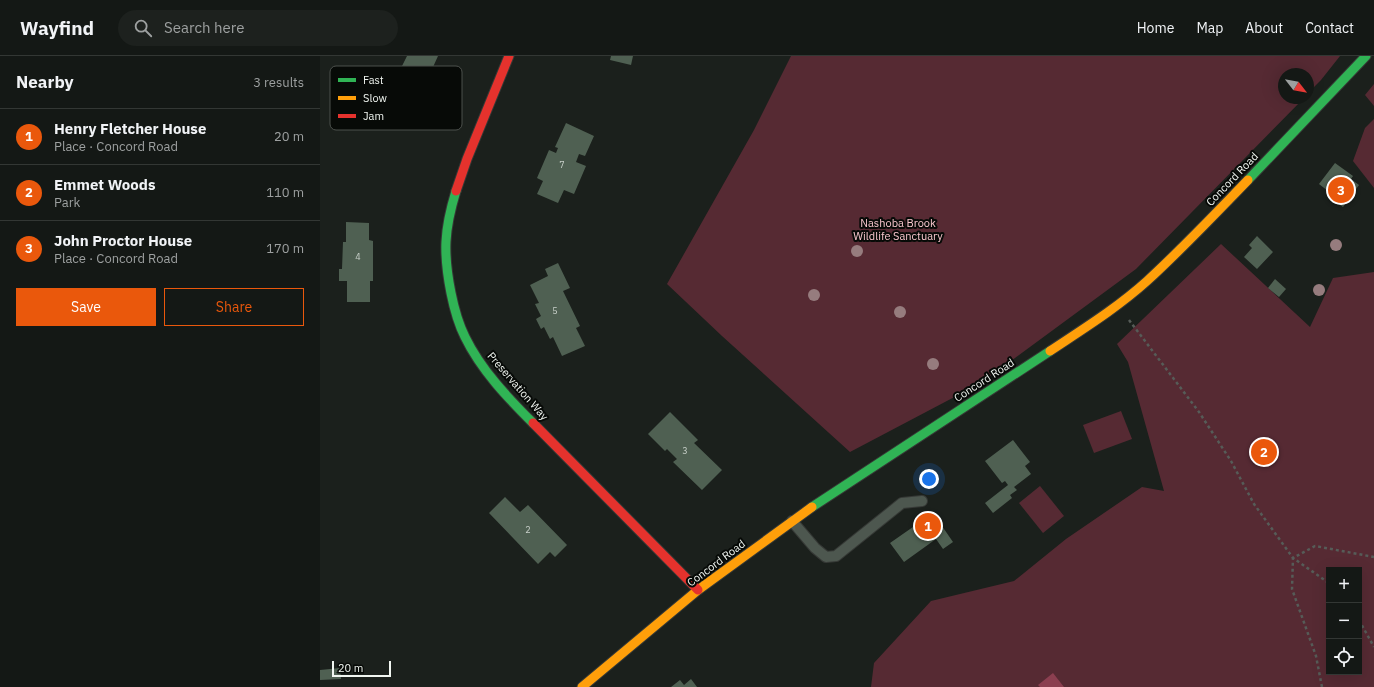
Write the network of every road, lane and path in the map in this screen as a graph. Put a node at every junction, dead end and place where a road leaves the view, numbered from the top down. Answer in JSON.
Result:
{"nodes":[{"id":1,"x":509,"y":56,"type":"edge"},
{"id":2,"x":1366,"y":56,"type":"edge"},
{"id":3,"x":1117,"y":305,"type":"junction"},
{"id":4,"x":922,"y":501,"type":"dead end"},
{"id":5,"x":792,"y":521,"type":"junction"},
{"id":6,"x":1374,"y":556,"type":"edge"},
{"id":7,"x":1292,"y":558,"type":"junction"},
{"id":8,"x":1326,"y":581,"type":"edge"},
{"id":9,"x":698,"y":590,"type":"junction"},
{"id":10,"x":1362,"y":625,"type":"edge"},
{"id":11,"x":1374,"y":647,"type":"edge"},
{"id":12,"x":582,"y":687,"type":"edge"},
{"id":13,"x":1322,"y":687,"type":"edge"}],
"edges":[{"from":1,"to":9,"type":"main road","name":"Preservation Way"},
{"from":2,"to":3,"type":"main road","name":"Concord Road"},
{"from":3,"to":5,"type":"main road","name":"Concord Road"},
{"from":3,"to":7,"type":"path"},
{"from":4,"to":5,"type":"lane"},
{"from":5,"to":9,"type":"main road","name":"Concord Road"},
{"from":6,"to":7,"type":"path"},
{"from":7,"to":8,"type":"path"},
{"from":7,"to":13,"type":"path"},
{"from":9,"to":12,"type":"main road","name":"Concord Road"},
{"from":10,"to":11,"type":"path"}]}
